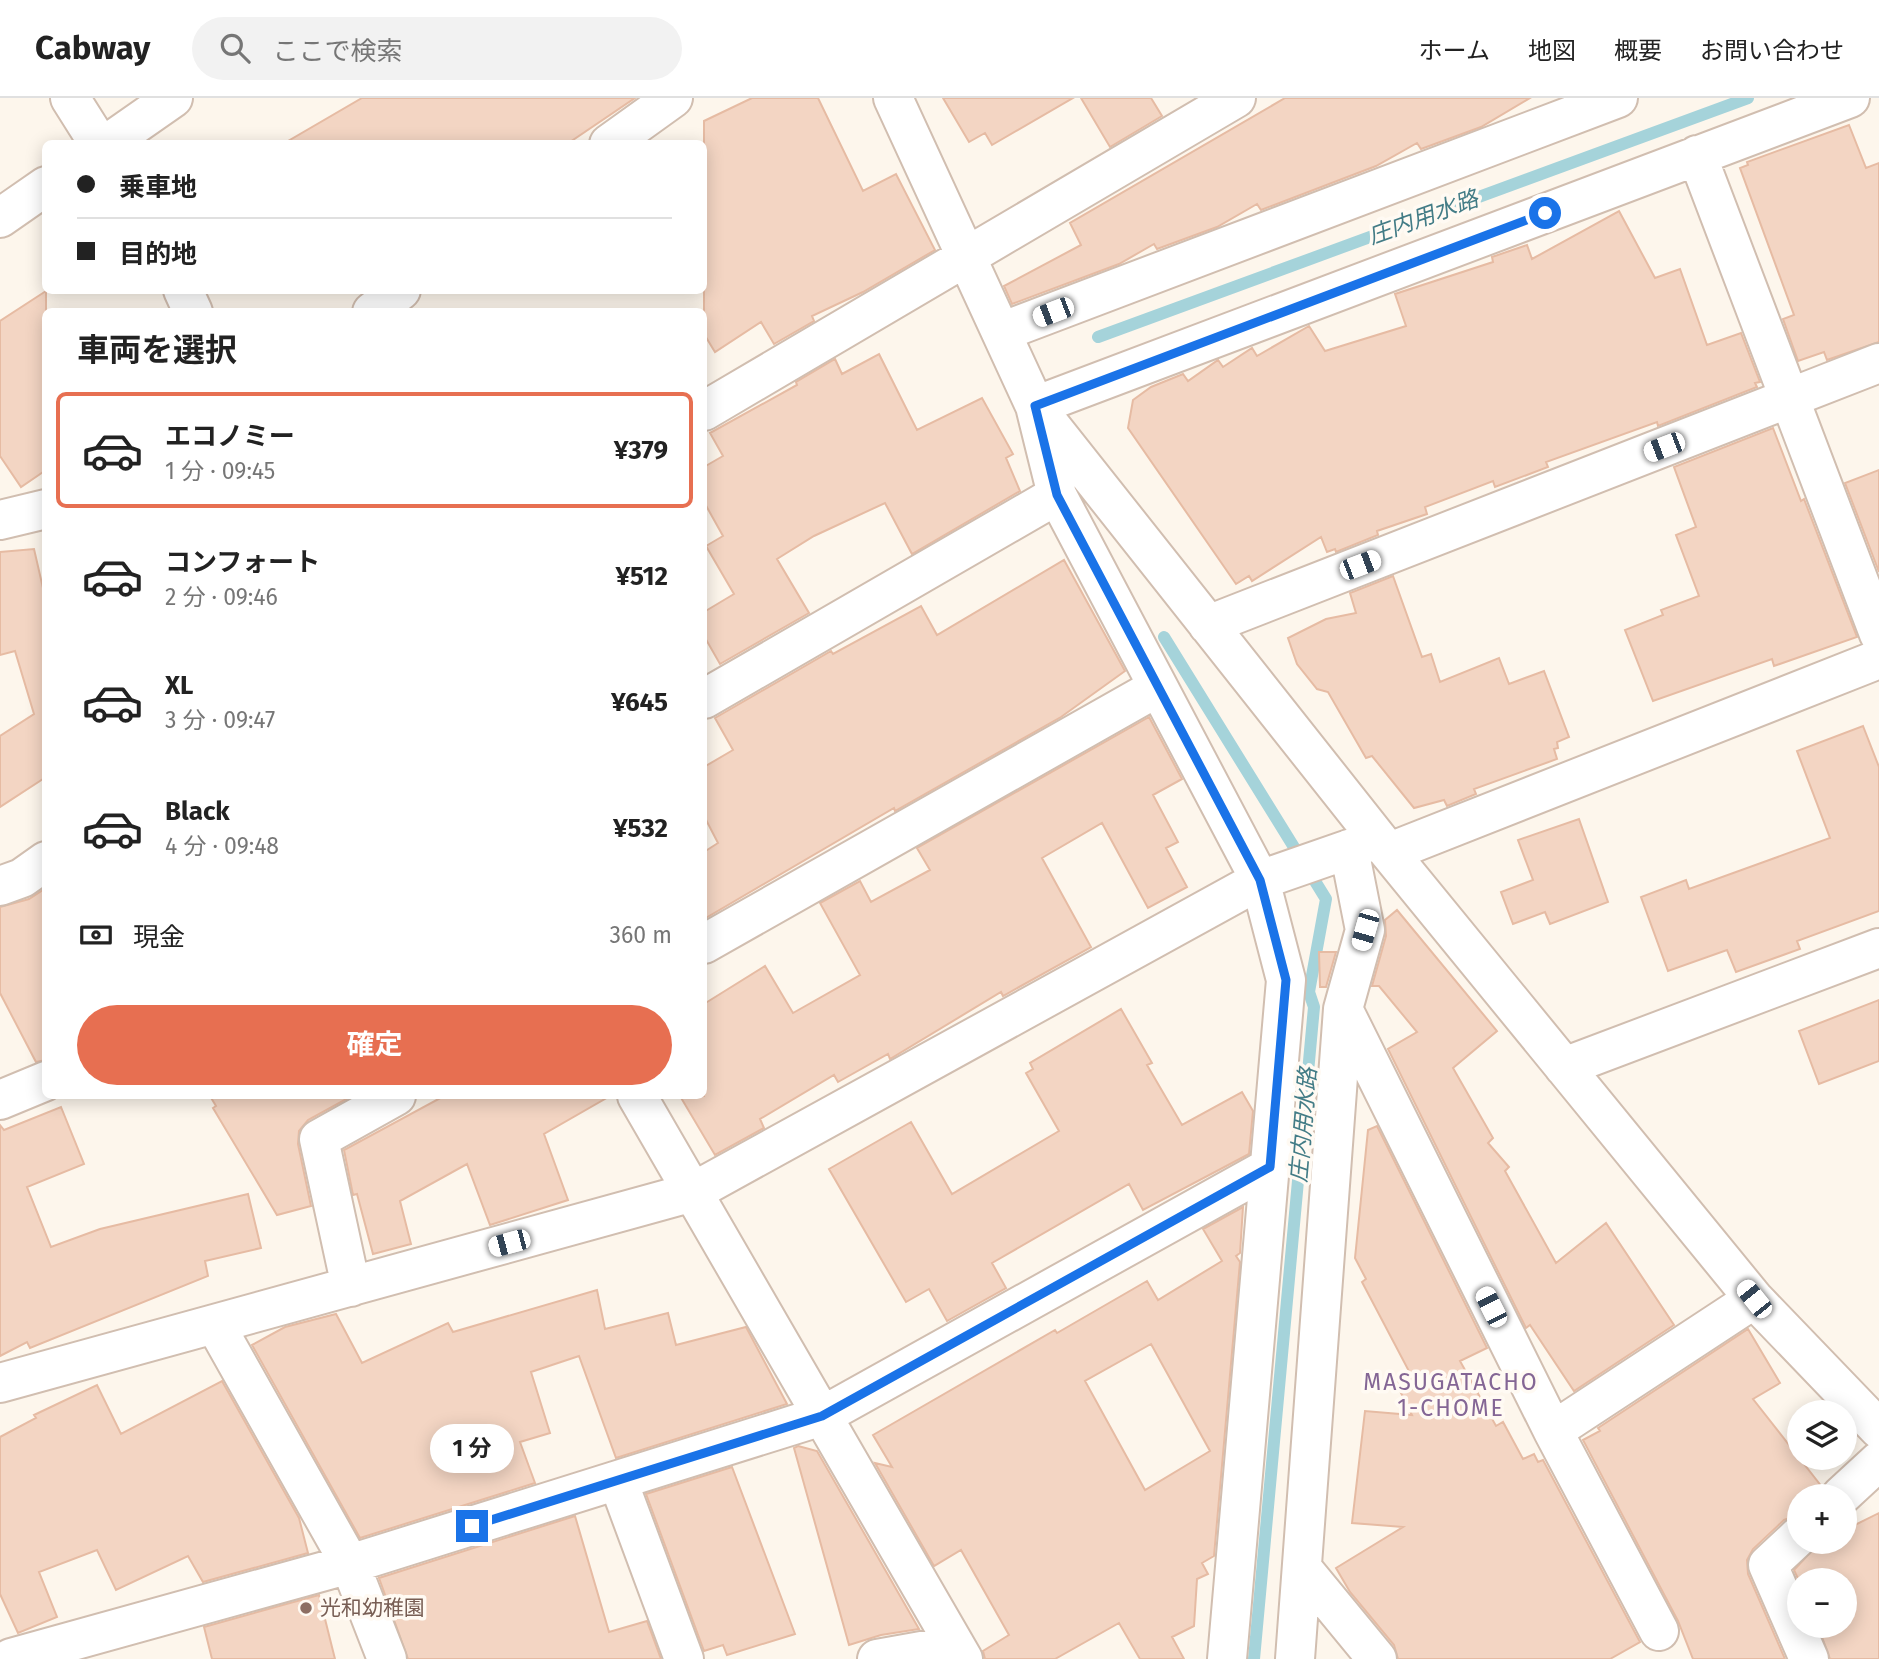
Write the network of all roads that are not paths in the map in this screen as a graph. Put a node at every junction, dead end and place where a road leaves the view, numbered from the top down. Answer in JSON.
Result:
{"nodes":[{"id":1,"x":71,"y":98,"type":"edge"},
{"id":2,"x":173,"y":98,"type":"edge"},
{"id":3,"x":674,"y":98,"type":"edge"},
{"id":4,"x":893,"y":98,"type":"edge"},
{"id":5,"x":1236,"y":98,"type":"edge"},
{"id":6,"x":1850,"y":98,"type":"edge"},
{"id":7,"x":1605,"y":100,"type":"edge"},
{"id":8,"x":97,"y":140,"type":"edge"},
{"id":9,"x":113,"y":140,"type":"edge"},
{"id":10,"x":615,"y":140,"type":"edge"},
{"id":11,"x":1698,"y":155,"type":"junction"},
{"id":12,"x":42,"y":189,"type":"edge"},
{"id":13,"x":0,"y":218,"type":"edge"},
{"id":14,"x":965,"y":256,"type":"junction"},
{"id":15,"x":396,"y":294,"type":"edge"},
{"id":16,"x":377,"y":308,"type":"edge"},
{"id":17,"x":1001,"y":332,"type":"junction"},
{"id":18,"x":1879,"y":363,"type":"edge"},
{"id":19,"x":1790,"y":397,"type":"junction"},
{"id":20,"x":1035,"y":406,"type":"junction"},
{"id":21,"x":707,"y":409,"type":"edge"},
{"id":22,"x":1057,"y":495,"type":"junction"},
{"id":23,"x":42,"y":510,"type":"edge"},
{"id":24,"x":0,"y":520,"type":"edge"},
{"id":25,"x":1208,"y":625,"type":"junction"},
{"id":26,"x":1879,"y":634,"type":"edge"},
{"id":27,"x":1879,"y":659,"type":"edge"},
{"id":28,"x":1158,"y":687,"type":"junction"},
{"id":29,"x":707,"y":697,"type":"edge"},
{"id":30,"x":1364,"y":848,"type":"junction"},
{"id":31,"x":42,"y":864,"type":"edge"},
{"id":32,"x":1273,"y":875,"type":"junction"},
{"id":33,"x":0,"y":886,"type":"edge"},
{"id":34,"x":707,"y":942,"type":"edge"},
{"id":35,"x":1879,"y":948,"type":"edge"},
{"id":36,"x":1343,"y":1009,"type":"junction"},
{"id":37,"x":1564,"y":1067,"type":"junction"},
{"id":38,"x":42,"y":1083,"type":"edge"},
{"id":39,"x":391,"y":1099,"type":"edge"},
{"id":40,"x":639,"y":1099,"type":"edge"},
{"id":41,"x":0,"y":1100,"type":"edge"},
{"id":42,"x":1270,"y":1167,"type":"junction"},
{"id":43,"x":693,"y":1192,"type":"junction"},
{"id":44,"x":351,"y":1287,"type":"junction"},
{"id":45,"x":1754,"y":1299,"type":"junction"},
{"id":46,"x":216,"y":1326,"type":"junction"},
{"id":47,"x":0,"y":1382,"type":"edge"},
{"id":48,"x":822,"y":1416,"type":"junction"},
{"id":49,"x":1879,"y":1429,"type":"edge"},
{"id":50,"x":1553,"y":1431,"type":"junction"},
{"id":51,"x":1879,"y":1461,"type":"edge"},
{"id":52,"x":618,"y":1481,"type":"junction"},
{"id":53,"x":1854,"y":1484,"type":"edge"},
{"id":54,"x":1787,"y":1547,"type":"edge"},
{"id":55,"x":349,"y":1564,"type":"junction"},
{"id":56,"x":1302,"y":1568,"type":"junction"},
{"id":57,"x":1659,"y":1631,"type":"dead end"},
{"id":58,"x":0,"y":1641,"type":"edge"},
{"id":59,"x":959,"y":1652,"type":"edge"},
{"id":60,"x":11,"y":1659,"type":"edge"},
{"id":61,"x":387,"y":1659,"type":"edge"},
{"id":62,"x":684,"y":1659,"type":"edge"},
{"id":63,"x":877,"y":1659,"type":"edge"},
{"id":64,"x":1227,"y":1659,"type":"edge"},
{"id":65,"x":1295,"y":1659,"type":"edge"},
{"id":66,"x":1377,"y":1659,"type":"edge"},
{"id":67,"x":1809,"y":1659,"type":"edge"}],
"edges":[{"from":1,"to":8,"type":"street"},
{"from":2,"to":9,"type":"street"},
{"from":3,"to":10,"type":"street"},
{"from":4,"to":14,"type":"street"},
{"from":5,"to":14,"type":"street"},
{"from":6,"to":11,"type":"street"},
{"from":7,"to":17,"type":"street"},
{"from":11,"to":19,"type":"street"},
{"from":11,"to":20,"type":"street"},
{"from":12,"to":13,"type":"street"},
{"from":14,"to":17,"type":"street"},
{"from":14,"to":21,"type":"street"},
{"from":15,"to":16,"type":"street"},
{"from":17,"to":20,"type":"street"},
{"from":18,"to":19,"type":"street"},
{"from":19,"to":25,"type":"street"},
{"from":19,"to":26,"type":"street"},
{"from":20,"to":22,"type":"street"},
{"from":20,"to":25,"type":"street"},
{"from":22,"to":28,"type":"street"},
{"from":22,"to":29,"type":"street"},
{"from":23,"to":24,"type":"street"},
{"from":25,"to":30,"type":"street"},
{"from":27,"to":30,"type":"street"},
{"from":28,"to":32,"type":"street"},
{"from":28,"to":34,"type":"street"},
{"from":30,"to":32,"type":"street"},
{"from":30,"to":36,"type":"street"},
{"from":30,"to":37,"type":"street"},
{"from":31,"to":33,"type":"street"},
{"from":32,"to":42,"type":"street"},
{"from":32,"to":43,"type":"street"},
{"from":35,"to":37,"type":"street"},
{"from":36,"to":50,"type":"street"},
{"from":36,"to":56,"type":"street"},
{"from":37,"to":45,"type":"street"},
{"from":38,"to":41,"type":"street"},
{"from":39,"to":44,"type":"street"},
{"from":40,"to":43,"type":"street"},
{"from":42,"to":48,"type":"street"},
{"from":42,"to":64,"type":"street"},
{"from":43,"to":44,"type":"street"},
{"from":43,"to":48,"type":"street"},
{"from":44,"to":46,"type":"street"},
{"from":45,"to":49,"type":"street"},
{"from":45,"to":50,"type":"street"},
{"from":46,"to":47,"type":"street"},
{"from":46,"to":55,"type":"street"},
{"from":48,"to":52,"type":"street"},
{"from":48,"to":59,"type":"street"},
{"from":50,"to":57,"type":"street"},
{"from":51,"to":53,"type":"street"},
{"from":52,"to":55,"type":"street"},
{"from":52,"to":62,"type":"street"},
{"from":54,"to":67,"type":"street"},
{"from":55,"to":60,"type":"street"},
{"from":55,"to":61,"type":"street"},
{"from":56,"to":65,"type":"street"},
{"from":56,"to":66,"type":"street"},
{"from":58,"to":60,"type":"street"},
{"from":59,"to":63,"type":"street"}]}
